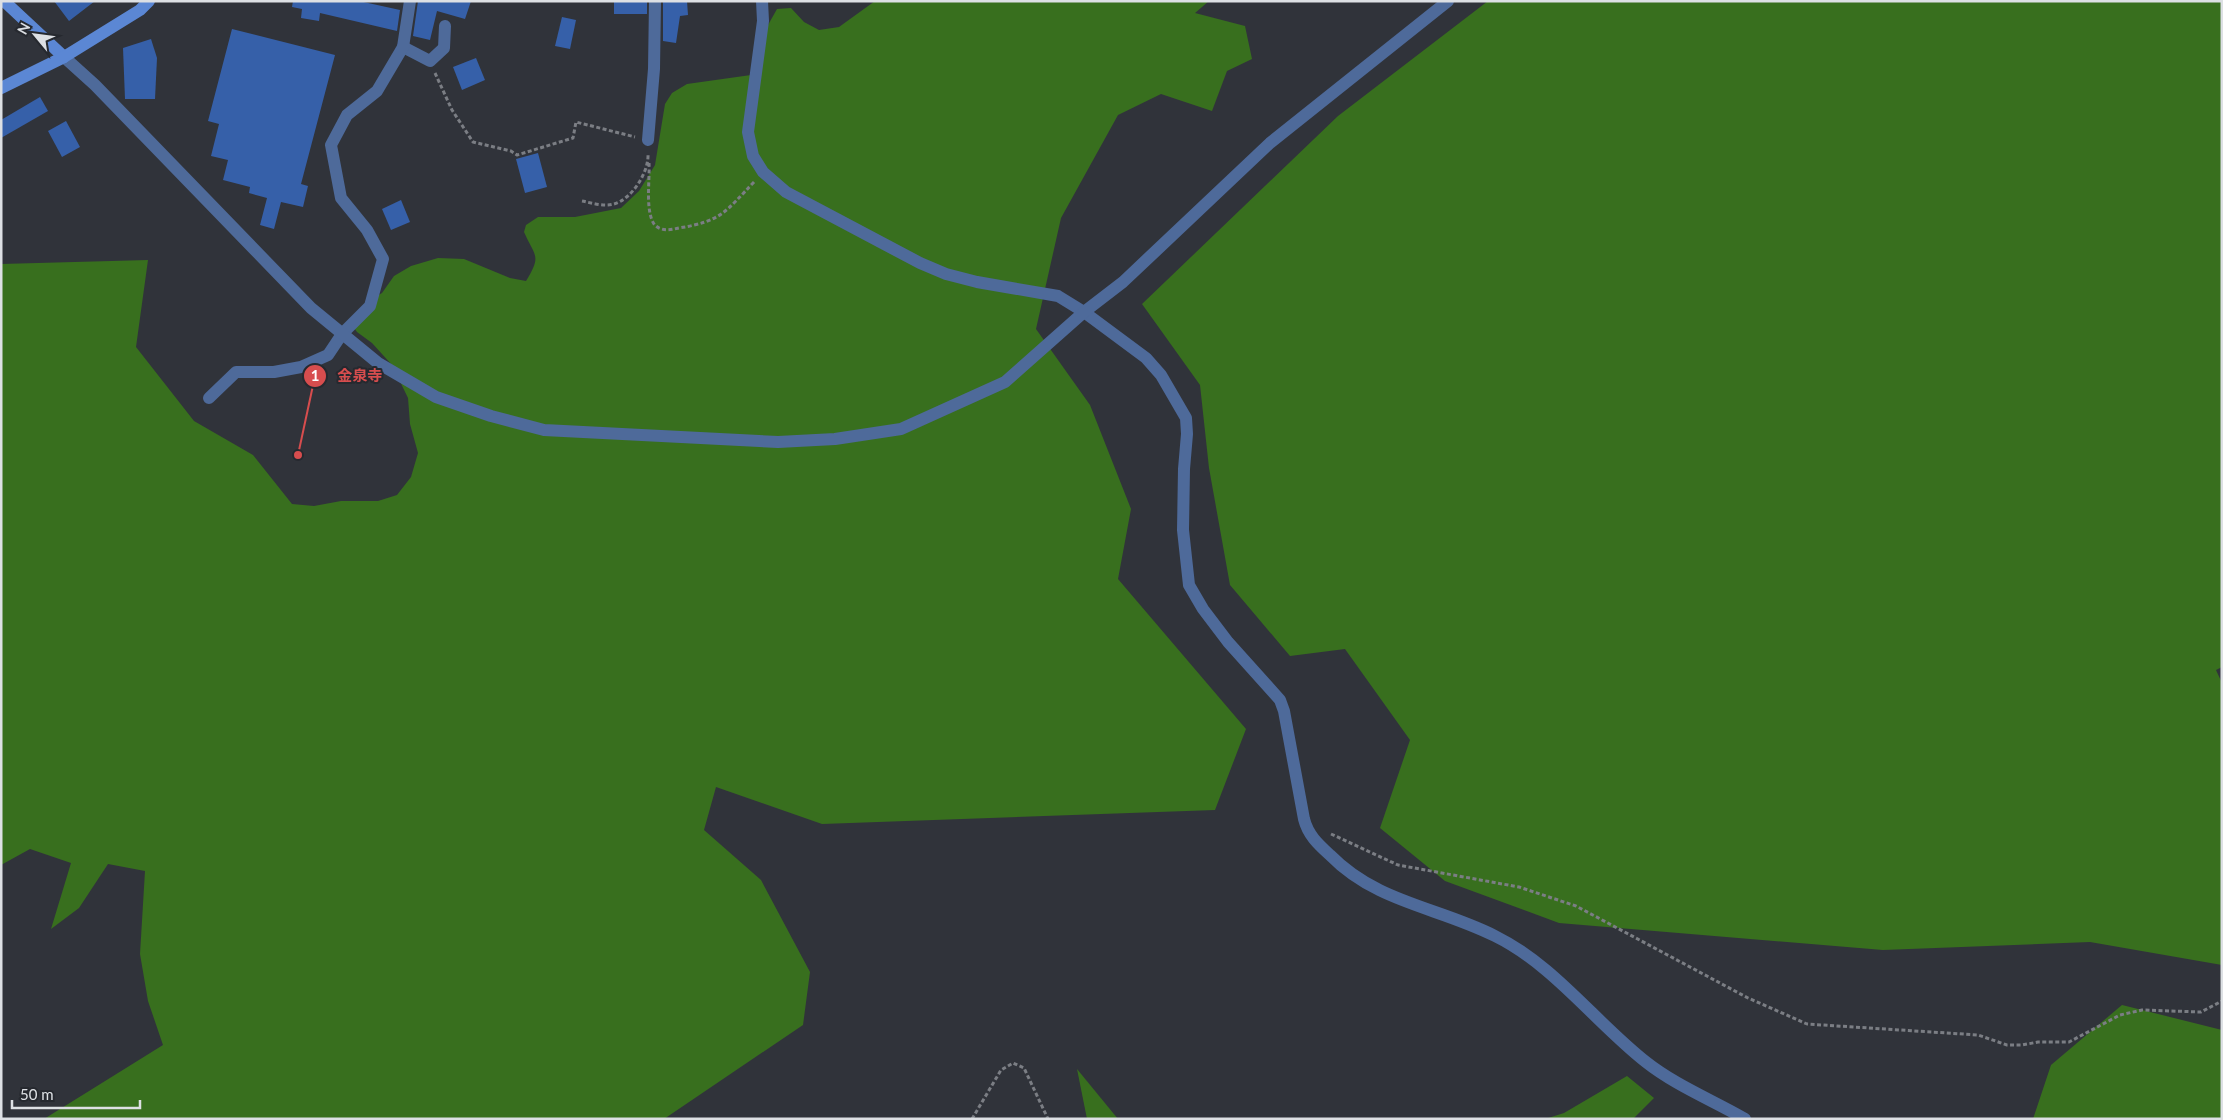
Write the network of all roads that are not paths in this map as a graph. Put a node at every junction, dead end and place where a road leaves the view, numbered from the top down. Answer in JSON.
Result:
{"nodes":[{"id":1,"x":148,"y":1,"type":"edge"},
{"id":2,"x":410,"y":1,"type":"edge"},
{"id":3,"x":654,"y":1,"type":"edge"},
{"id":4,"x":762,"y":1,"type":"edge"},
{"id":5,"x":1448,"y":1,"type":"edge"},
{"id":6,"x":5,"y":2,"type":"edge"},
{"id":7,"x":445,"y":26,"type":"dead end"},
{"id":8,"x":403,"y":46,"type":"junction"},
{"id":9,"x":64,"y":57,"type":"junction"},
{"id":10,"x":1,"y":88,"type":"edge"},
{"id":11,"x":648,"y":140,"type":"road end"},
{"id":12,"x":1084,"y":312,"type":"junction"},
{"id":13,"x":342,"y":334,"type":"junction"},
{"id":14,"x":209,"y":398,"type":"dead end"},
{"id":15,"x":1745,"y":1119,"type":"edge"}],
"edges":[{"from":1,"to":9,"type":"main road"},
{"from":2,"to":8,"type":"street"},
{"from":3,"to":11,"type":"street"},
{"from":4,"to":12,"type":"street"},
{"from":5,"to":12,"type":"street"},
{"from":6,"to":9,"type":"main road"},
{"from":7,"to":8,"type":"street"},
{"from":8,"to":13,"type":"street"},
{"from":9,"to":10,"type":"main road"},
{"from":9,"to":13,"type":"street"},
{"from":12,"to":13,"type":"street"},
{"from":12,"to":15,"type":"street"},
{"from":13,"to":14,"type":"street"}]}
